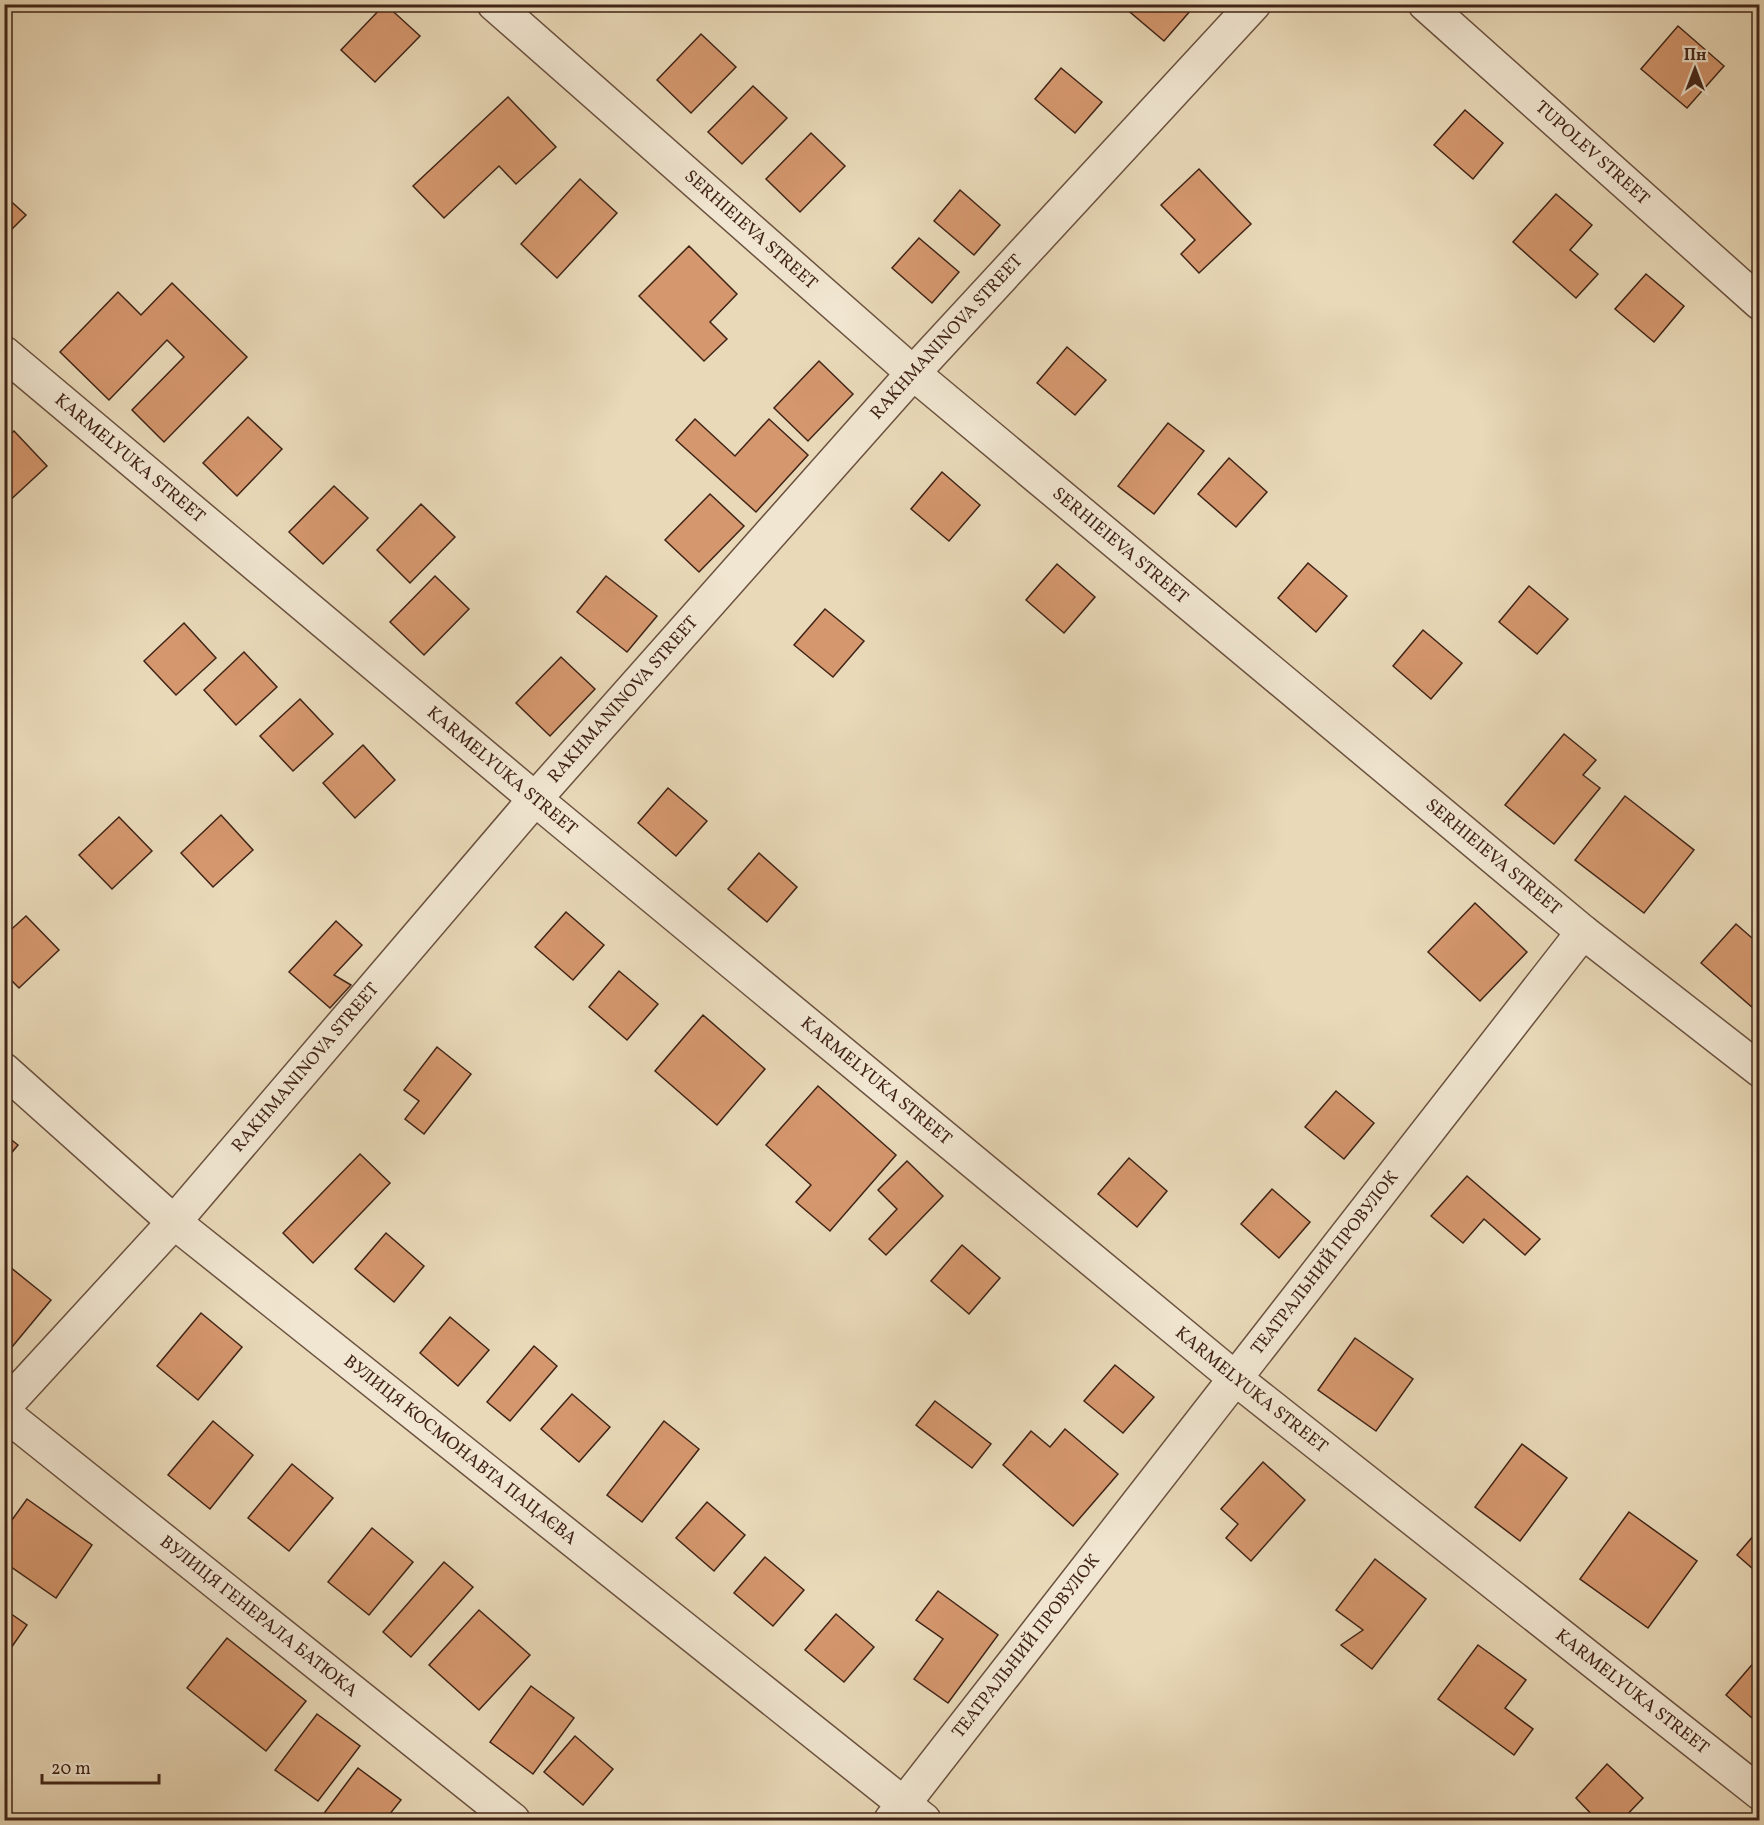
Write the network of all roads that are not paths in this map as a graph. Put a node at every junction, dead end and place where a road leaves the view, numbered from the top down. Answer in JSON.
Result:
{"nodes":[{"id":1,"x":494,"y":4,"type":"edge"},
{"id":2,"x":1254,"y":4,"type":"edge"},
{"id":3,"x":1425,"y":4,"type":"edge"},
{"id":4,"x":1760,"y":303,"type":"edge"},
{"id":5,"x":4,"y":353,"type":"edge"},
{"id":6,"x":913,"y":373,"type":"junction"},
{"id":7,"x":535,"y":799,"type":"junction"},
{"id":8,"x":1583,"y":932,"type":"junction"},
{"id":9,"x":4,"y":1070,"type":"edge"},
{"id":10,"x":1760,"y":1070,"type":"edge"},
{"id":11,"x":174,"y":1222,"type":"junction"},
{"id":12,"x":1236,"y":1379,"type":"junction"},
{"id":13,"x":4,"y":1407,"type":"edge"},
{"id":14,"x":4,"y":1413,"type":"edge"},
{"id":15,"x":1760,"y":1793,"type":"edge"},
{"id":16,"x":906,"y":1815,"type":"edge"},
{"id":17,"x":513,"y":1821,"type":"edge"}],
"edges":[{"from":1,"to":6,"type":"street","name":"SERHIEIEVA STREET"},
{"from":2,"to":6,"type":"street","name":"RAKHMANINOVA STREET"},
{"from":3,"to":4,"type":"street","name":"TUPOLEV STREET"},
{"from":5,"to":7,"type":"street","name":"KARMELYUKA STREET"},
{"from":6,"to":7,"type":"street","name":"RAKHMANINOVA STREET"},
{"from":6,"to":8,"type":"street","name":"SERHIEIEVA STREET"},
{"from":7,"to":11,"type":"street","name":"RAKHMANINOVA STREET"},
{"from":7,"to":12,"type":"street","name":"KARMELYUKA STREET"},
{"from":8,"to":10,"type":"street","name":"SERHIEIEVA STREET"},
{"from":8,"to":12,"type":"street","name":"ТЕАТРАЛЬНИЙ ПРОВУЛОК"},
{"from":9,"to":11,"type":"street","name":"ВУЛИЦЯ КОСМОНАВТА ПАЦАЄВА"},
{"from":11,"to":13,"type":"street","name":"RAKHMANINOVA STREET"},
{"from":11,"to":16,"type":"street","name":"ВУЛИЦЯ КОСМОНАВТА ПАЦАЄВА"},
{"from":12,"to":15,"type":"street","name":"KARMELYUKA STREET"},
{"from":12,"to":16,"type":"street","name":"ТЕАТРАЛЬНИЙ ПРОВУЛОК"},
{"from":14,"to":17,"type":"street","name":"ВУЛИЦЯ ГЕНЕРАЛА БАТЮКА"}]}
